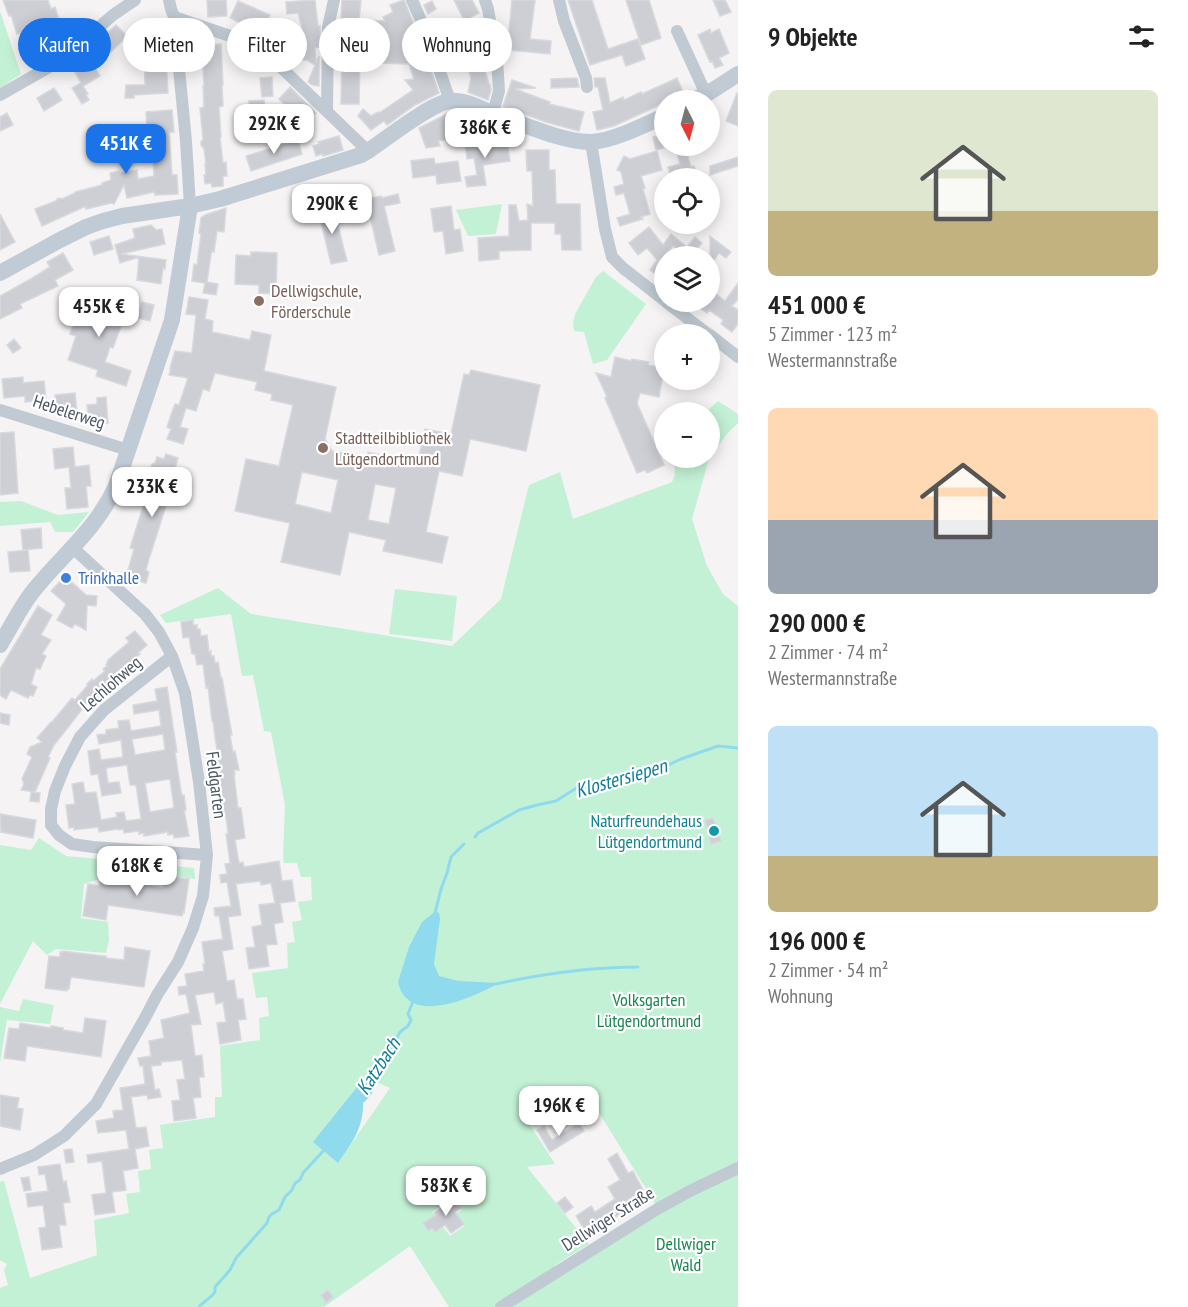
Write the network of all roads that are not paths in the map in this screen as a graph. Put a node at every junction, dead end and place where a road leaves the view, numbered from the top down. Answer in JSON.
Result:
{"nodes":[{"id":1,"x":135,"y":0,"type":"edge"},
{"id":2,"x":169,"y":0,"type":"edge"},
{"id":3,"x":334,"y":0,"type":"edge"},
{"id":4,"x":411,"y":0,"type":"edge"},
{"id":5,"x":485,"y":0,"type":"edge"},
{"id":6,"x":559,"y":0,"type":"edge"},
{"id":7,"x":174,"y":16,"type":"junction"},
{"id":8,"x":677,"y":31,"type":"dead end"},
{"id":9,"x":738,"y":74,"type":"edge"},
{"id":10,"x":586,"y":87,"type":"dead end"},
{"id":11,"x":697,"y":90,"type":"edge"},
{"id":12,"x":713,"y":90,"type":"edge"},
{"id":13,"x":0,"y":95,"type":"edge"},
{"id":14,"x":450,"y":101,"type":"junction"},
{"id":15,"x":327,"y":111,"type":"junction"},
{"id":16,"x":493,"y":113,"type":"junction"},
{"id":17,"x":654,"y":120,"type":"edge"},
{"id":18,"x":591,"y":142,"type":"junction"},
{"id":19,"x":368,"y":151,"type":"junction"},
{"id":20,"x":190,"y":206,"type":"junction"},
{"id":21,"x":0,"y":273,"type":"edge"},
{"id":22,"x":654,"y":292,"type":"edge"},
{"id":23,"x":679,"y":312,"type":"edge"},
{"id":24,"x":695,"y":324,"type":"edge"},
{"id":25,"x":720,"y":343,"type":"edge"},
{"id":26,"x":738,"y":357,"type":"edge"},
{"id":27,"x":0,"y":410,"type":"edge"},
{"id":28,"x":128,"y":450,"type":"junction"},
{"id":29,"x":73,"y":548,"type":"junction"},
{"id":30,"x":0,"y":645,"type":"edge"},
{"id":31,"x":172,"y":656,"type":"junction"},
{"id":32,"x":207,"y":855,"type":"junction"},
{"id":33,"x":738,"y":1168,"type":"edge"},
{"id":34,"x":0,"y":1169,"type":"edge"},
{"id":35,"x":501,"y":1307,"type":"edge"}],
"edges":[{"from":1,"to":13,"type":"street"},
{"from":2,"to":7,"type":"street"},
{"from":3,"to":15,"type":"street"},
{"from":4,"to":14,"type":"street"},
{"from":5,"to":16,"type":"street"},
{"from":6,"to":10,"type":"street"},
{"from":7,"to":15,"type":"street"},
{"from":7,"to":20,"type":"street"},
{"from":8,"to":11,"type":"street"},
{"from":9,"to":12,"type":"street"},
{"from":14,"to":16,"type":"street"},
{"from":14,"to":19,"type":"street"},
{"from":15,"to":19,"type":"street"},
{"from":16,"to":18,"type":"street"},
{"from":17,"to":18,"type":"street"},
{"from":18,"to":22,"type":"street"},
{"from":19,"to":20,"type":"street"},
{"from":20,"to":21,"type":"street"},
{"from":20,"to":28,"type":"street"},
{"from":23,"to":24,"type":"street"},
{"from":25,"to":26,"type":"street"},
{"from":27,"to":28,"type":"street","name":"Hebelerweg"},
{"from":28,"to":29,"type":"street"},
{"from":29,"to":30,"type":"street"},
{"from":29,"to":31,"type":"street","name":"Feldgarten"},
{"from":31,"to":32,"type":"street","name":"Feldgarten"},
{"from":31,"to":32,"type":"street","name":"Lechlohweg"},
{"from":32,"to":34,"type":"street","name":"Feldgarten"},
{"from":33,"to":35,"type":"street","name":"Dellwiger Straße"}]}
